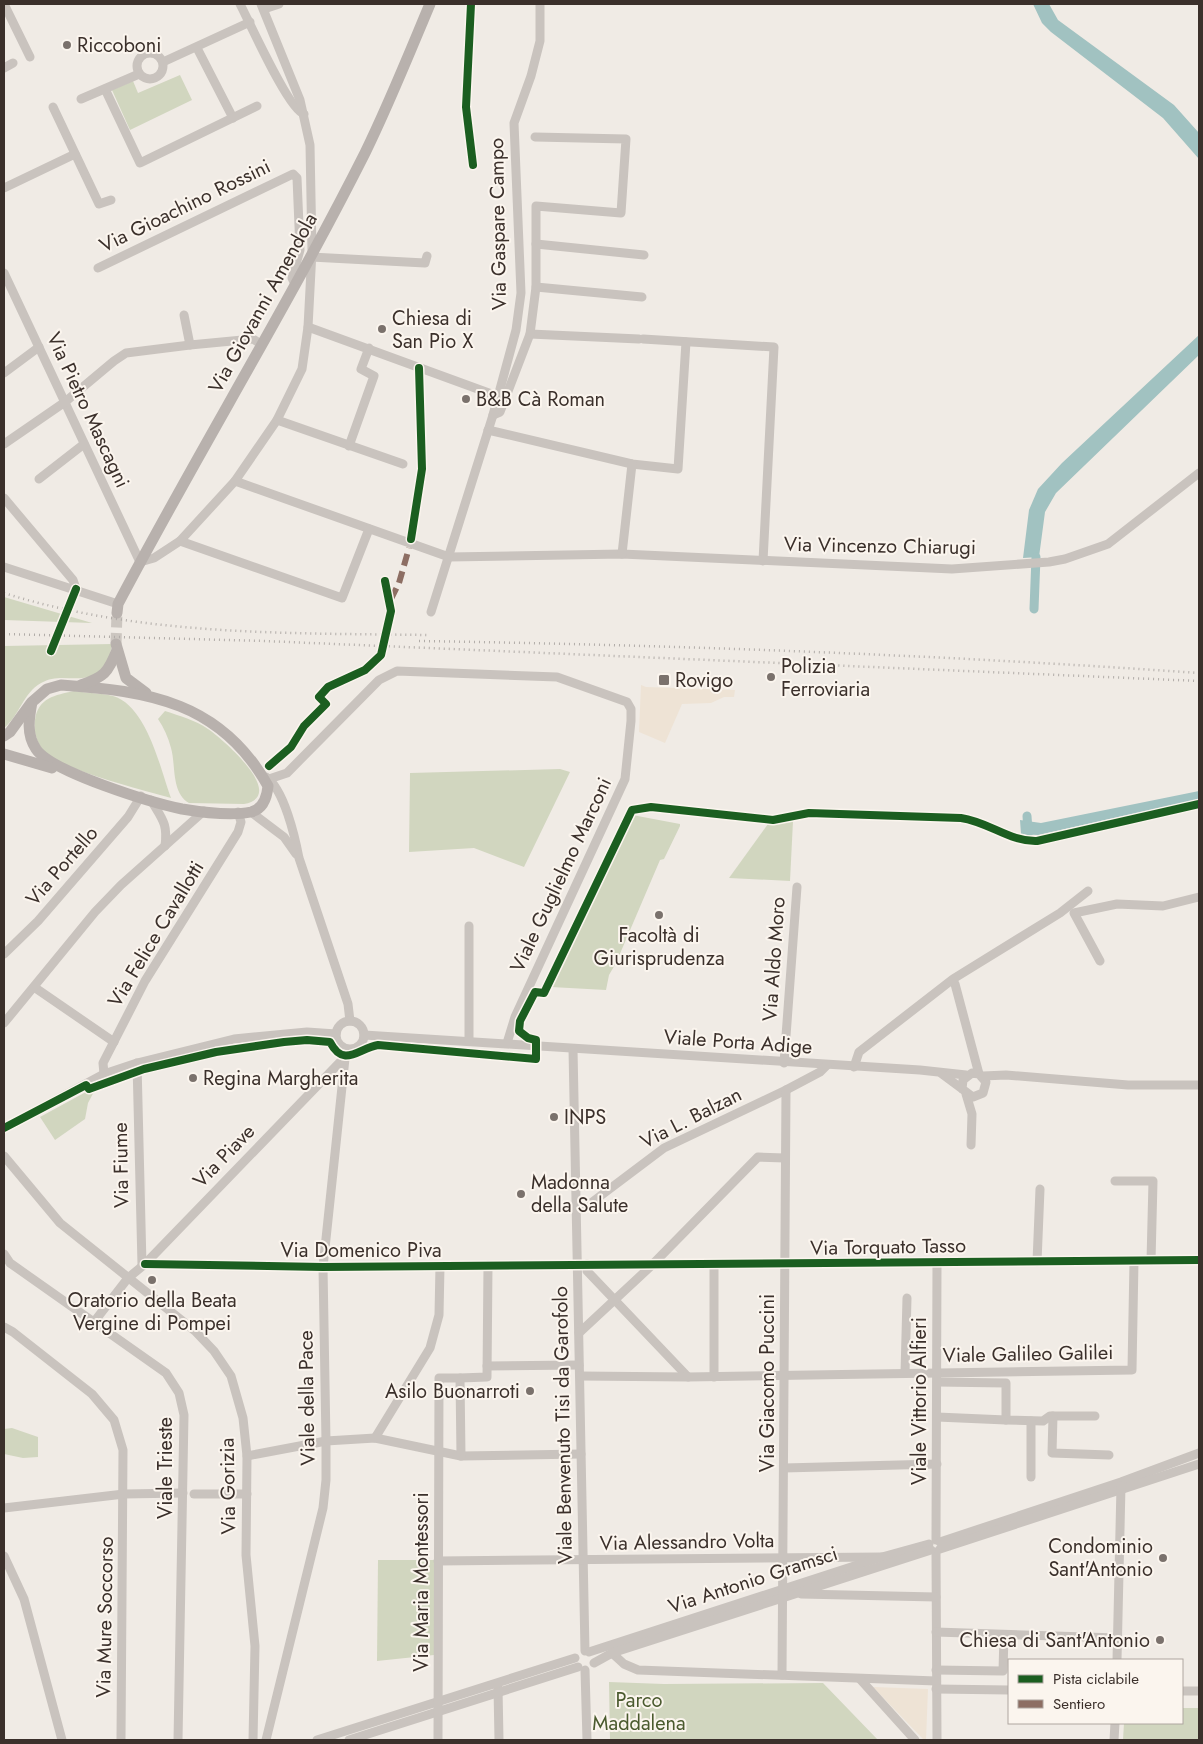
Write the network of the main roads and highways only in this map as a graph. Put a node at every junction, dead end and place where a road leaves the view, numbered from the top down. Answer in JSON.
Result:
{"nodes":[{"id":1,"x":430,"y":4,"type":"edge"},
{"id":2,"x":118,"y":609,"type":"tunnel mouth"},
{"id":3,"x":79,"y":686,"type":"junction"},
{"id":4,"x":149,"y":695,"type":"junction"},
{"id":5,"x":32,"y":702,"type":"junction"},
{"id":6,"x":4,"y":736,"type":"edge"},
{"id":7,"x":5,"y":755,"type":"edge"},
{"id":8,"x":70,"y":773,"type":"junction"}],
"edges":[{"from":1,"to":2,"type":"main road","name":"Via Giovanni Amendola"},
{"from":3,"to":4,"type":"main road"},
{"from":3,"to":4,"type":"main road"},
{"from":3,"to":5,"type":"main road"},
{"from":4,"to":8,"type":"main road"},
{"from":5,"to":6,"type":"main road"},
{"from":5,"to":8,"type":"main road"},
{"from":7,"to":8,"type":"main road"}]}
